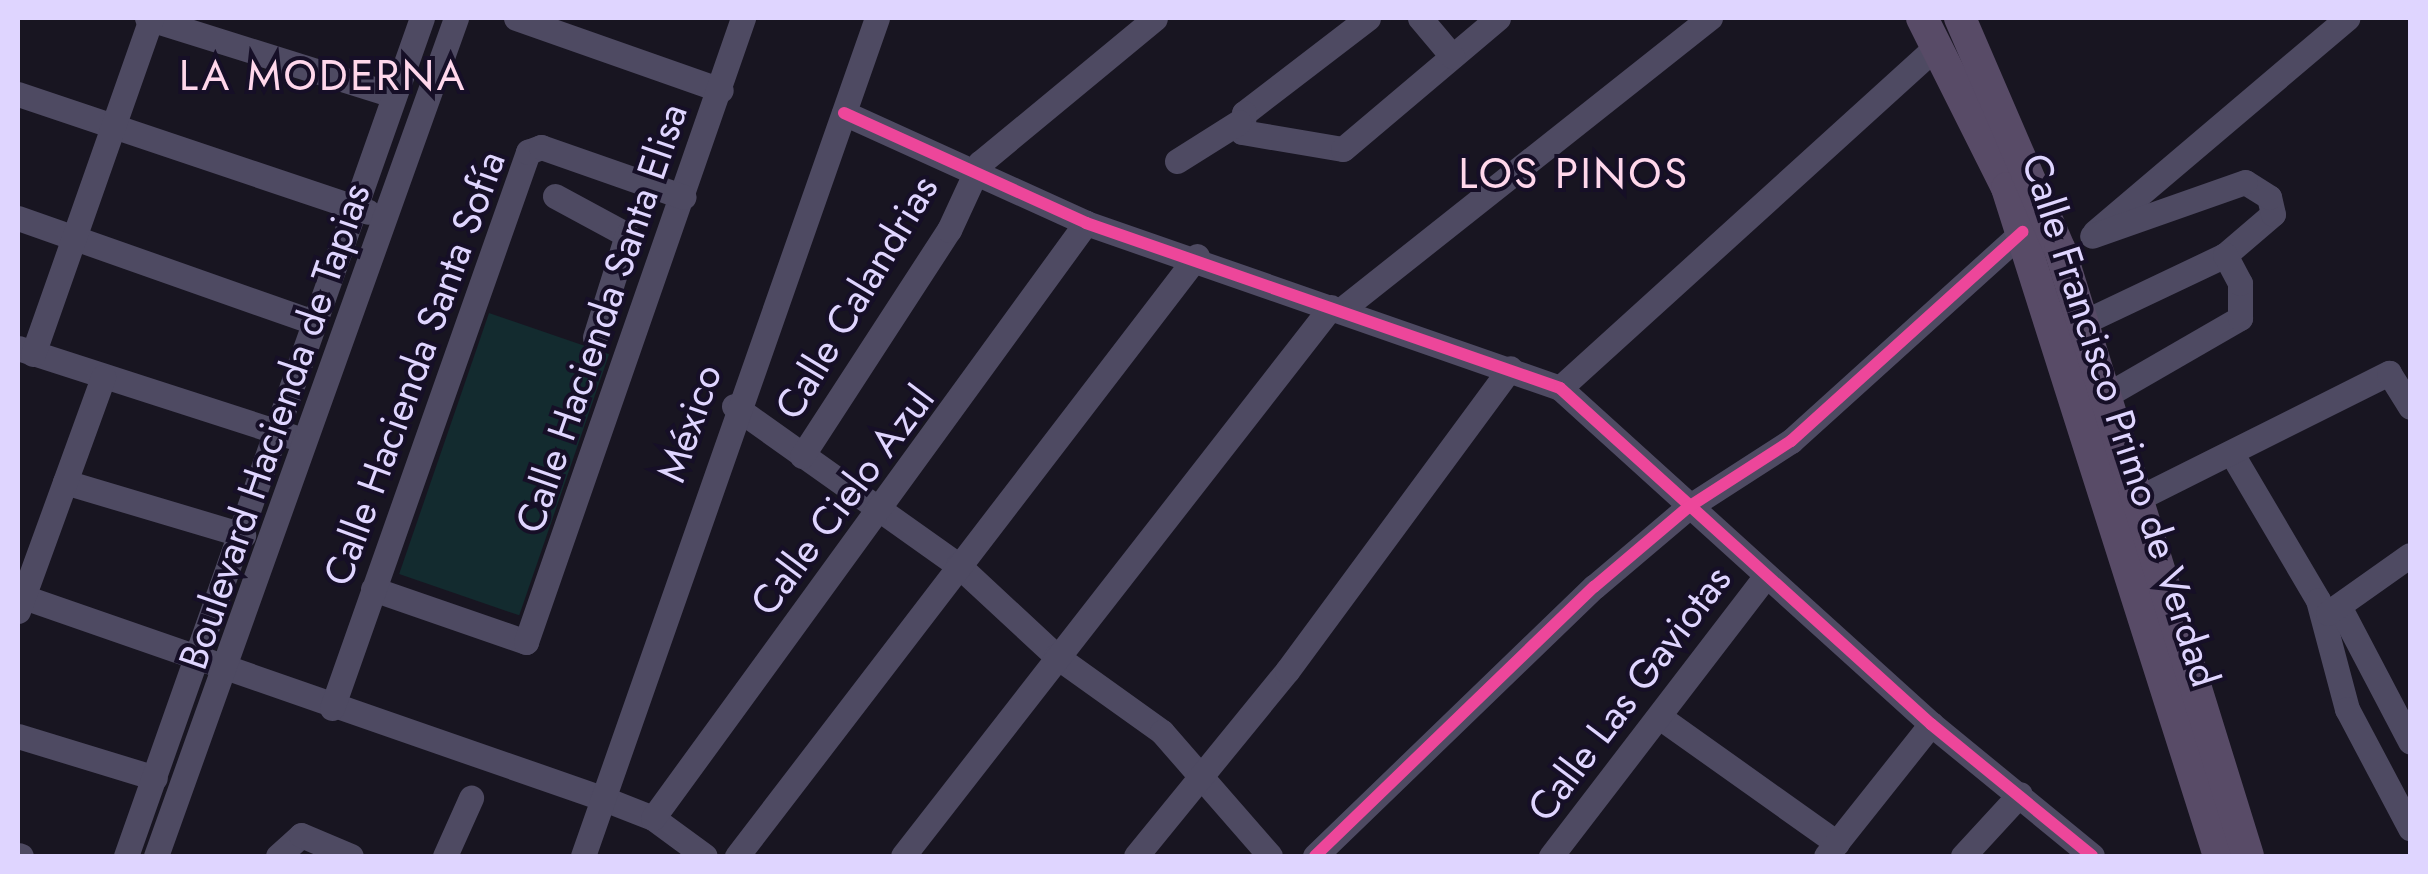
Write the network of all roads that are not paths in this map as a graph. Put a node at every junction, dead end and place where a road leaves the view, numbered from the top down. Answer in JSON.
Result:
{"nodes":[{"id":1,"x":150,"y":18,"type":"edge"},
{"id":2,"x":422,"y":18,"type":"edge"},
{"id":3,"x":456,"y":18,"type":"edge"},
{"id":4,"x":516,"y":18,"type":"edge"},
{"id":5,"x":743,"y":18,"type":"edge"},
{"id":6,"x":877,"y":18,"type":"edge"},
{"id":7,"x":1155,"y":18,"type":"edge"},
{"id":8,"x":1368,"y":18,"type":"edge"},
{"id":9,"x":1420,"y":18,"type":"edge"},
{"id":10,"x":1498,"y":18,"type":"edge"},
{"id":11,"x":1710,"y":18,"type":"edge"},
{"id":12,"x":1960,"y":18,"type":"edge"},
{"id":13,"x":2347,"y":18,"type":"edge"},
{"id":14,"x":1930,"y":31,"type":"edge"},
{"id":15,"x":1452,"y":56,"type":"junction"},
{"id":16,"x":720,"y":90,"type":"junction"},
{"id":17,"x":18,"y":94,"type":"edge"},
{"id":18,"x":392,"y":95,"type":"junction"},
{"id":19,"x":844,"y":114,"type":"junction"},
{"id":20,"x":1239,"y":122,"type":"junction"},
{"id":21,"x":112,"y":129,"type":"junction"},
{"id":22,"x":1178,"y":161,"type":"dead end"},
{"id":23,"x":972,"y":177,"type":"junction"},
{"id":24,"x":555,"y":196,"type":"dead end"},
{"id":25,"x":684,"y":196,"type":"junction"},
{"id":26,"x":354,"y":208,"type":"junction"},
{"id":27,"x":18,"y":218,"type":"edge"},
{"id":28,"x":387,"y":218,"type":"junction"},
{"id":29,"x":1086,"y":223,"type":"junction"},
{"id":30,"x":2092,"y":236,"type":"junction"},
{"id":31,"x":74,"y":239,"type":"junction"},
{"id":32,"x":2038,"y":247,"type":"junction"},
{"id":33,"x":1197,"y":256,"type":"junction"},
{"id":34,"x":2225,"y":256,"type":"junction"},
{"id":35,"x":615,"y":280,"type":"junction"},
{"id":36,"x":650,"y":292,"type":"junction"},
{"id":37,"x":1336,"y":308,"type":"junction"},
{"id":38,"x":314,"y":322,"type":"junction"},
{"id":39,"x":2084,"y":322,"type":"junction"},
{"id":40,"x":595,"y":337,"type":"dead end"},
{"id":41,"x":25,"y":351,"type":"edge"},
{"id":42,"x":1510,"y":368,"type":"junction"},
{"id":43,"x":103,"y":378,"type":"junction"},
{"id":44,"x":1560,"y":388,"type":"junction"},
{"id":45,"x":2105,"y":396,"type":"junction"},
{"id":46,"x":734,"y":406,"type":"junction"},
{"id":47,"x":2410,"y":407,"type":"edge"},
{"id":48,"x":278,"y":432,"type":"junction"},
{"id":49,"x":304,"y":440,"type":"junction"},
{"id":50,"x":2232,"y":454,"type":"junction"},
{"id":51,"x":802,"y":456,"type":"junction"},
{"id":52,"x":65,"y":482,"type":"junction"},
{"id":53,"x":2137,"y":499,"type":"junction"},
{"id":54,"x":879,"y":508,"type":"junction"},
{"id":55,"x":1687,"y":508,"type":"junction"},
{"id":56,"x":243,"y":535,"type":"junction"},
{"id":57,"x":2410,"y":555,"type":"edge"},
{"id":58,"x":958,"y":565,"type":"junction"},
{"id":59,"x":1766,"y":576,"type":"junction"},
{"id":60,"x":373,"y":589,"type":"junction"},
{"id":61,"x":19,"y":601,"type":"edge"},
{"id":62,"x":2332,"y":610,"type":"junction"},
{"id":63,"x":1056,"y":656,"type":"junction"},
{"id":64,"x":199,"y":660,"type":"junction"},
{"id":65,"x":230,"y":670,"type":"junction"},
{"id":66,"x":332,"y":708,"type":"junction"},
{"id":67,"x":1661,"y":718,"type":"junction"},
{"id":68,"x":1931,"y":724,"type":"junction"},
{"id":69,"x":18,"y":736,"type":"edge"},
{"id":70,"x":2410,"y":741,"type":"edge"},
{"id":71,"x":156,"y":778,"type":"junction"},
{"id":72,"x":1201,"y":779,"type":"junction"},
{"id":73,"x":2020,"y":794,"type":"junction"},
{"id":74,"x":471,"y":798,"type":"dead end"},
{"id":75,"x":602,"y":798,"type":"junction"},
{"id":76,"x":653,"y":818,"type":"junction"},
{"id":77,"x":2410,"y":828,"type":"edge"},
{"id":78,"x":1832,"y":850,"type":"edge"},
{"id":79,"x":2082,"y":853,"type":"edge"},
{"id":80,"x":126,"y":856,"type":"edge"},
{"id":81,"x":156,"y":856,"type":"edge"},
{"id":82,"x":278,"y":856,"type":"edge"},
{"id":83,"x":351,"y":856,"type":"edge"},
{"id":84,"x":445,"y":856,"type":"edge"},
{"id":85,"x":583,"y":856,"type":"edge"},
{"id":86,"x":705,"y":856,"type":"edge"},
{"id":87,"x":737,"y":856,"type":"edge"},
{"id":88,"x":902,"y":856,"type":"edge"},
{"id":89,"x":1136,"y":856,"type":"edge"},
{"id":90,"x":1270,"y":856,"type":"edge"},
{"id":91,"x":1315,"y":856,"type":"edge"},
{"id":92,"x":1552,"y":856,"type":"edge"},
{"id":93,"x":1962,"y":856,"type":"edge"},
{"id":94,"x":2219,"y":856,"type":"edge"},
{"id":95,"x":2248,"y":856,"type":"edge"}],
"edges":[{"from":1,"to":18,"type":"street"},
{"from":1,"to":21,"type":"street"},
{"from":2,"to":18,"type":"street","name":"Boulevard Hacienda de Tapias"},
{"from":3,"to":28,"type":"street","name":"Boulevard Hacienda de Tapias"},
{"from":4,"to":16,"type":"street"},
{"from":5,"to":16,"type":"street","name":"Calle Hacienda Santa Elisa"},
{"from":6,"to":19,"type":"street","name":"México"},
{"from":7,"to":23,"type":"street","name":"Calle Calandrias"},
{"from":8,"to":20,"type":"street"},
{"from":9,"to":15,"type":"street"},
{"from":10,"to":15,"type":"street"},
{"from":11,"to":37,"type":"street"},
{"from":12,"to":32,"type":"main road","name":"Calle Francisco Primo de Verdad"},
{"from":13,"to":30,"type":"street"},
{"from":14,"to":32,"type":"main road","name":"Calle Francisco Primo de Verdad"},
{"from":14,"to":44,"type":"street"},
{"from":15,"to":20,"type":"street"},
{"from":16,"to":25,"type":"street","name":"Calle Hacienda Santa Elisa"},
{"from":17,"to":21,"type":"street"},
{"from":18,"to":26,"type":"street","name":"Boulevard Hacienda de Tapias"},
{"from":19,"to":23,"type":"street"},
{"from":19,"to":46,"type":"street","name":"México"},
{"from":20,"to":22,"type":"street"},
{"from":21,"to":26,"type":"street"},
{"from":21,"to":31,"type":"street"},
{"from":23,"to":29,"type":"street"},
{"from":23,"to":51,"type":"street","name":"Calle Calandrias"},
{"from":24,"to":35,"type":"street"},
{"from":25,"to":36,"type":"street","name":"Calle Hacienda Santa Elisa"},
{"from":25,"to":60,"type":"street","name":"Calle Hacienda Santa Sofía"},
{"from":26,"to":28,"type":"street"},
{"from":26,"to":38,"type":"street","name":"Boulevard Hacienda de Tapias"},
{"from":27,"to":31,"type":"street"},
{"from":28,"to":49,"type":"street","name":"Boulevard Hacienda de Tapias"},
{"from":29,"to":33,"type":"street"},
{"from":29,"to":54,"type":"street","name":"Calle Cielo Azul"},
{"from":30,"to":32,"type":"street"},
{"from":30,"to":34,"type":"street"},
{"from":31,"to":38,"type":"street"},
{"from":31,"to":41,"type":"street"},
{"from":32,"to":39,"type":"main road","name":"Calle Francisco Primo de Verdad"},
{"from":32,"to":55,"type":"street"},
{"from":32,"to":94,"type":"main road","name":"Calle Francisco Primo de Verdad"},
{"from":33,"to":37,"type":"street"},
{"from":33,"to":58,"type":"street"},
{"from":34,"to":39,"type":"street"},
{"from":34,"to":45,"type":"street"},
{"from":35,"to":36,"type":"street"},
{"from":35,"to":40,"type":"street"},
{"from":36,"to":60,"type":"street","name":"Calle Hacienda Santa Elisa"},
{"from":37,"to":42,"type":"street"},
{"from":37,"to":63,"type":"street"},
{"from":38,"to":48,"type":"street","name":"Boulevard Hacienda de Tapias"},
{"from":39,"to":45,"type":"main road","name":"Calle Francisco Primo de Verdad"},
{"from":41,"to":43,"type":"street"},
{"from":42,"to":44,"type":"street"},
{"from":42,"to":72,"type":"street"},
{"from":43,"to":48,"type":"street"},
{"from":43,"to":52,"type":"street"},
{"from":44,"to":55,"type":"street"},
{"from":45,"to":53,"type":"main road","name":"Calle Francisco Primo de Verdad"},
{"from":46,"to":51,"type":"street"},
{"from":46,"to":75,"type":"street","name":"México"},
{"from":47,"to":50,"type":"street"},
{"from":48,"to":49,"type":"street"},
{"from":48,"to":56,"type":"street","name":"Boulevard Hacienda de Tapias"},
{"from":49,"to":65,"type":"street","name":"Boulevard Hacienda de Tapias"},
{"from":50,"to":53,"type":"street"},
{"from":50,"to":62,"type":"street"},
{"from":51,"to":54,"type":"street"},
{"from":52,"to":56,"type":"street"},
{"from":52,"to":61,"type":"street"},
{"from":53,"to":95,"type":"main road","name":"Calle Francisco Primo de Verdad"},
{"from":54,"to":58,"type":"street"},
{"from":54,"to":76,"type":"street","name":"Calle Cielo Azul"},
{"from":55,"to":59,"type":"street"},
{"from":55,"to":91,"type":"street"},
{"from":56,"to":64,"type":"street","name":"Boulevard Hacienda de Tapias"},
{"from":57,"to":62,"type":"street"},
{"from":58,"to":63,"type":"street"},
{"from":58,"to":87,"type":"street"},
{"from":59,"to":67,"type":"street","name":"Calle Las Gaviotas"},
{"from":59,"to":68,"type":"street"},
{"from":60,"to":66,"type":"street","name":"Calle Hacienda Santa Sofía"},
{"from":61,"to":64,"type":"street"},
{"from":62,"to":70,"type":"street"},
{"from":62,"to":77,"type":"street"},
{"from":63,"to":72,"type":"street"},
{"from":63,"to":88,"type":"street"},
{"from":64,"to":65,"type":"street"},
{"from":64,"to":71,"type":"street","name":"Boulevard Hacienda de Tapias"},
{"from":65,"to":66,"type":"street"},
{"from":65,"to":81,"type":"street","name":"Boulevard Hacienda de Tapias"},
{"from":66,"to":75,"type":"street"},
{"from":67,"to":78,"type":"street"},
{"from":67,"to":92,"type":"street","name":"Calle Las Gaviotas"},
{"from":68,"to":73,"type":"street"},
{"from":68,"to":78,"type":"street"},
{"from":69,"to":71,"type":"street"},
{"from":71,"to":80,"type":"street","name":"Boulevard Hacienda de Tapias"},
{"from":72,"to":89,"type":"street"},
{"from":72,"to":90,"type":"street"},
{"from":73,"to":79,"type":"street"},
{"from":73,"to":93,"type":"street"},
{"from":74,"to":84,"type":"street"},
{"from":75,"to":76,"type":"street"},
{"from":75,"to":85,"type":"street","name":"México"},
{"from":76,"to":86,"type":"street"},
{"from":82,"to":83,"type":"street"}]}
